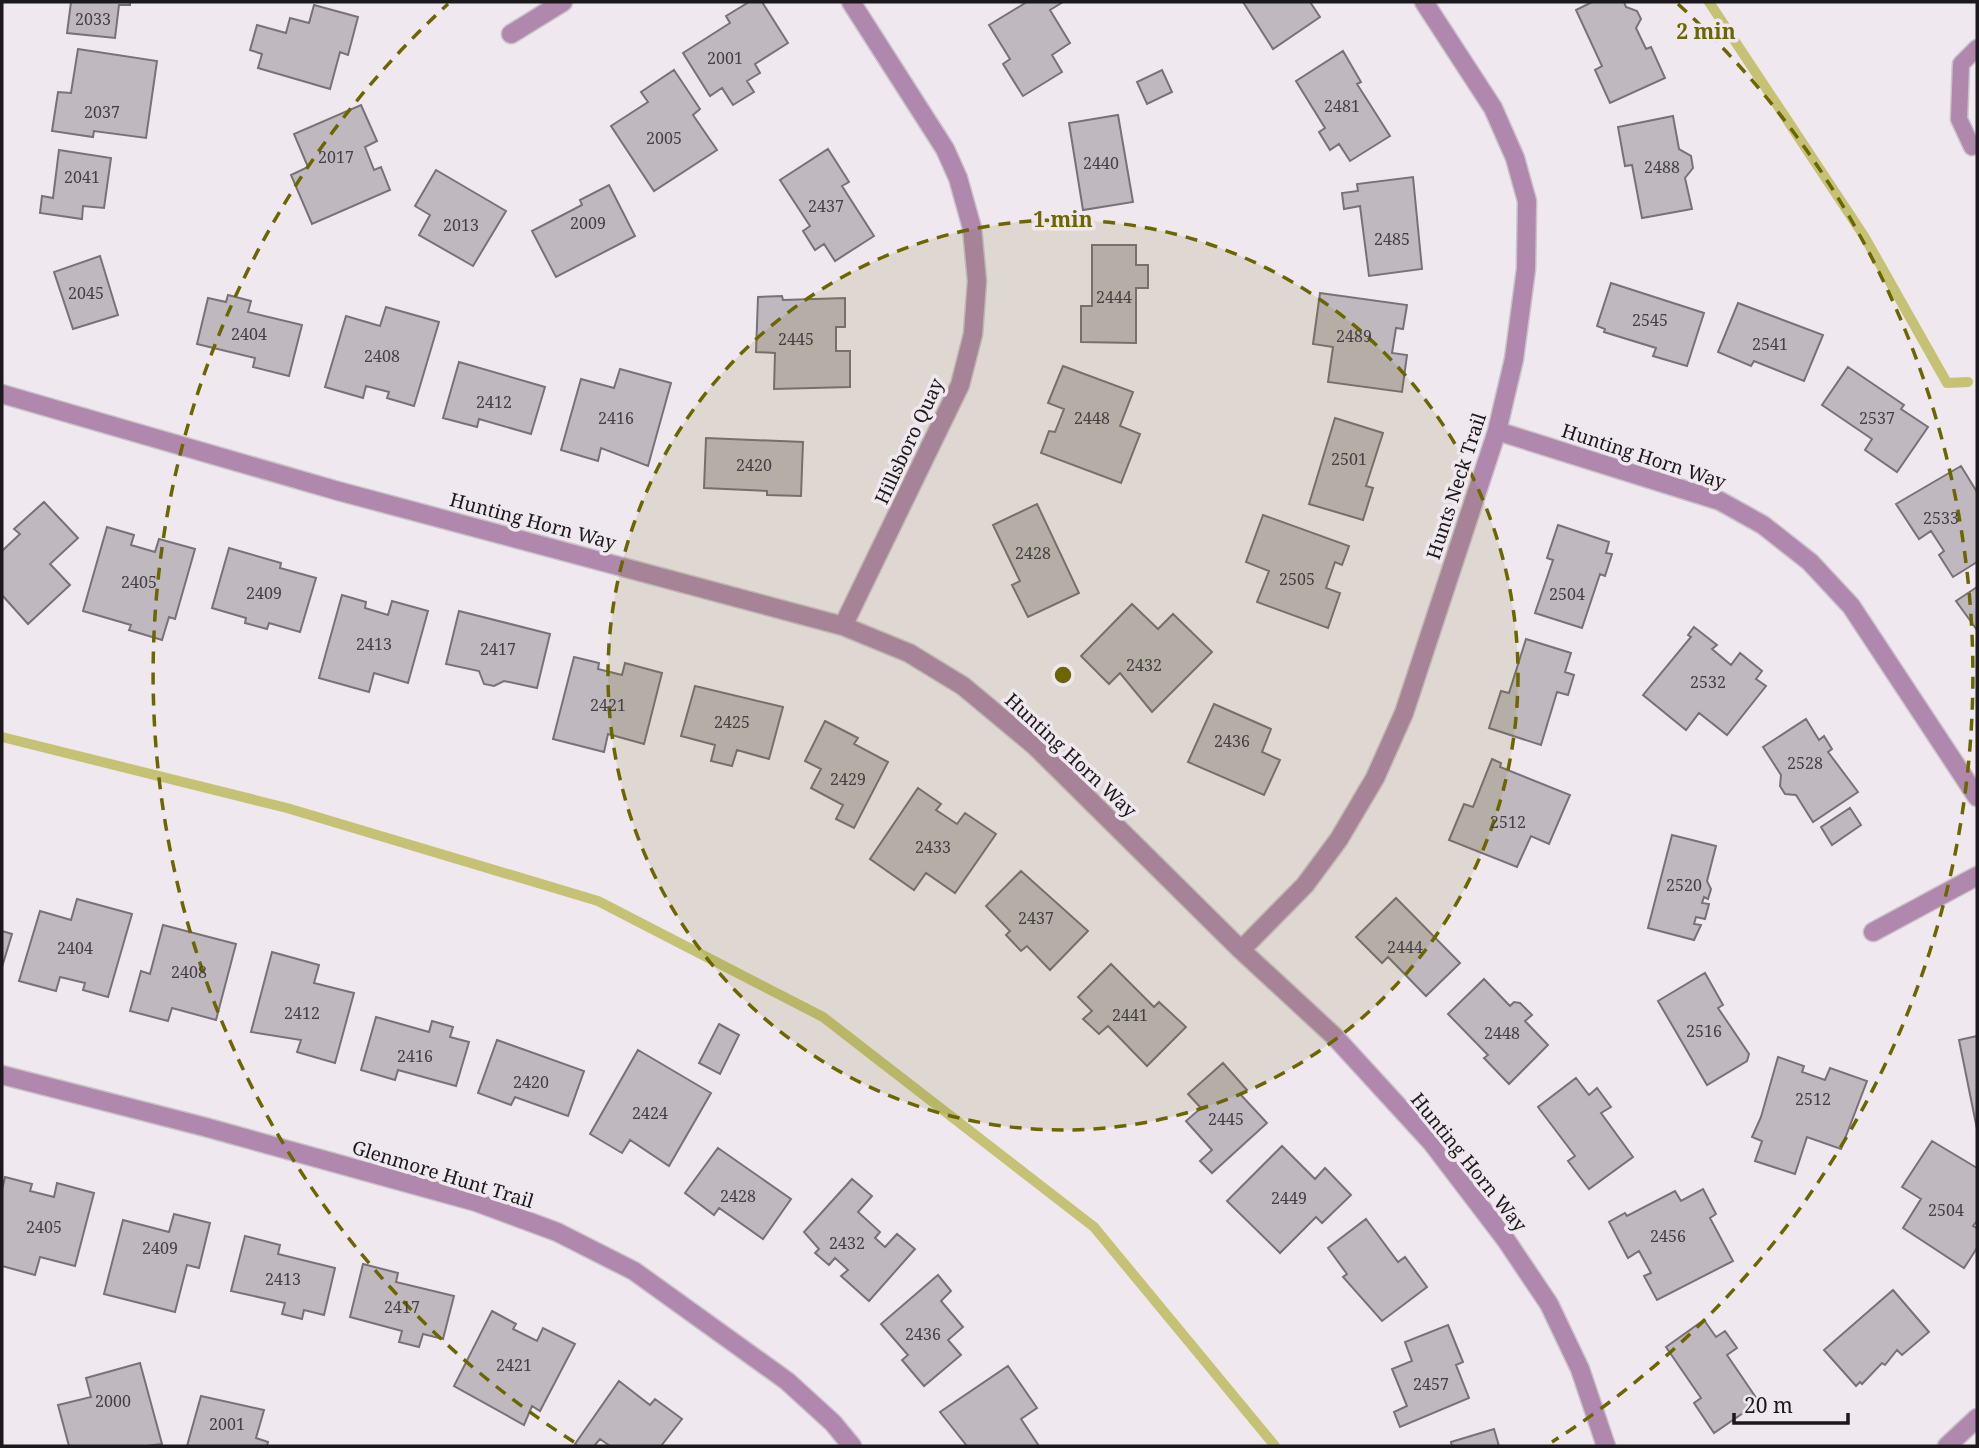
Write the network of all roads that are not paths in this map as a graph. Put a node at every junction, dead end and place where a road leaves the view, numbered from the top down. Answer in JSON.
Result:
{"nodes":[{"id":1,"x":563,"y":2,"type":"edge"},
{"id":2,"x":851,"y":2,"type":"edge"},
{"id":3,"x":1424,"y":2,"type":"edge"},
{"id":4,"x":511,"y":34,"type":"dead end"},
{"id":5,"x":1977,"y":48,"type":"edge"},
{"id":6,"x":1972,"y":147,"type":"dead end"},
{"id":7,"x":2,"y":394,"type":"edge"},
{"id":8,"x":1497,"y":432,"type":"junction"},
{"id":9,"x":844,"y":626,"type":"junction"},
{"id":10,"x":1977,"y":797,"type":"edge"},
{"id":11,"x":1977,"y":876,"type":"edge"},
{"id":12,"x":1873,"y":932,"type":"dead end"},
{"id":13,"x":1241,"y":950,"type":"junction"},
{"id":14,"x":2,"y":1075,"type":"edge"},
{"id":15,"x":1977,"y":1418,"type":"edge"},
{"id":16,"x":852,"y":1446,"type":"edge"},
{"id":17,"x":1606,"y":1446,"type":"edge"},
{"id":18,"x":1947,"y":1446,"type":"edge"}],
"edges":[{"from":1,"to":4,"type":"street"},
{"from":2,"to":9,"type":"street","name":"Hillsboro Quay"},
{"from":3,"to":8,"type":"street","name":"Hunts Neck Trail"},
{"from":5,"to":6,"type":"lane"},
{"from":7,"to":9,"type":"street","name":"Hunting Horn Way"},
{"from":8,"to":10,"type":"street","name":"Hunting Horn Way"},
{"from":8,"to":13,"type":"street","name":"Hunts Neck Trail"},
{"from":9,"to":13,"type":"street","name":"Hunting Horn Way"},
{"from":11,"to":12,"type":"street"},
{"from":13,"to":17,"type":"street","name":"Hunting Horn Way"},
{"from":14,"to":16,"type":"street","name":"Glenmore Hunt Trail"},
{"from":15,"to":18,"type":"street"}]}
